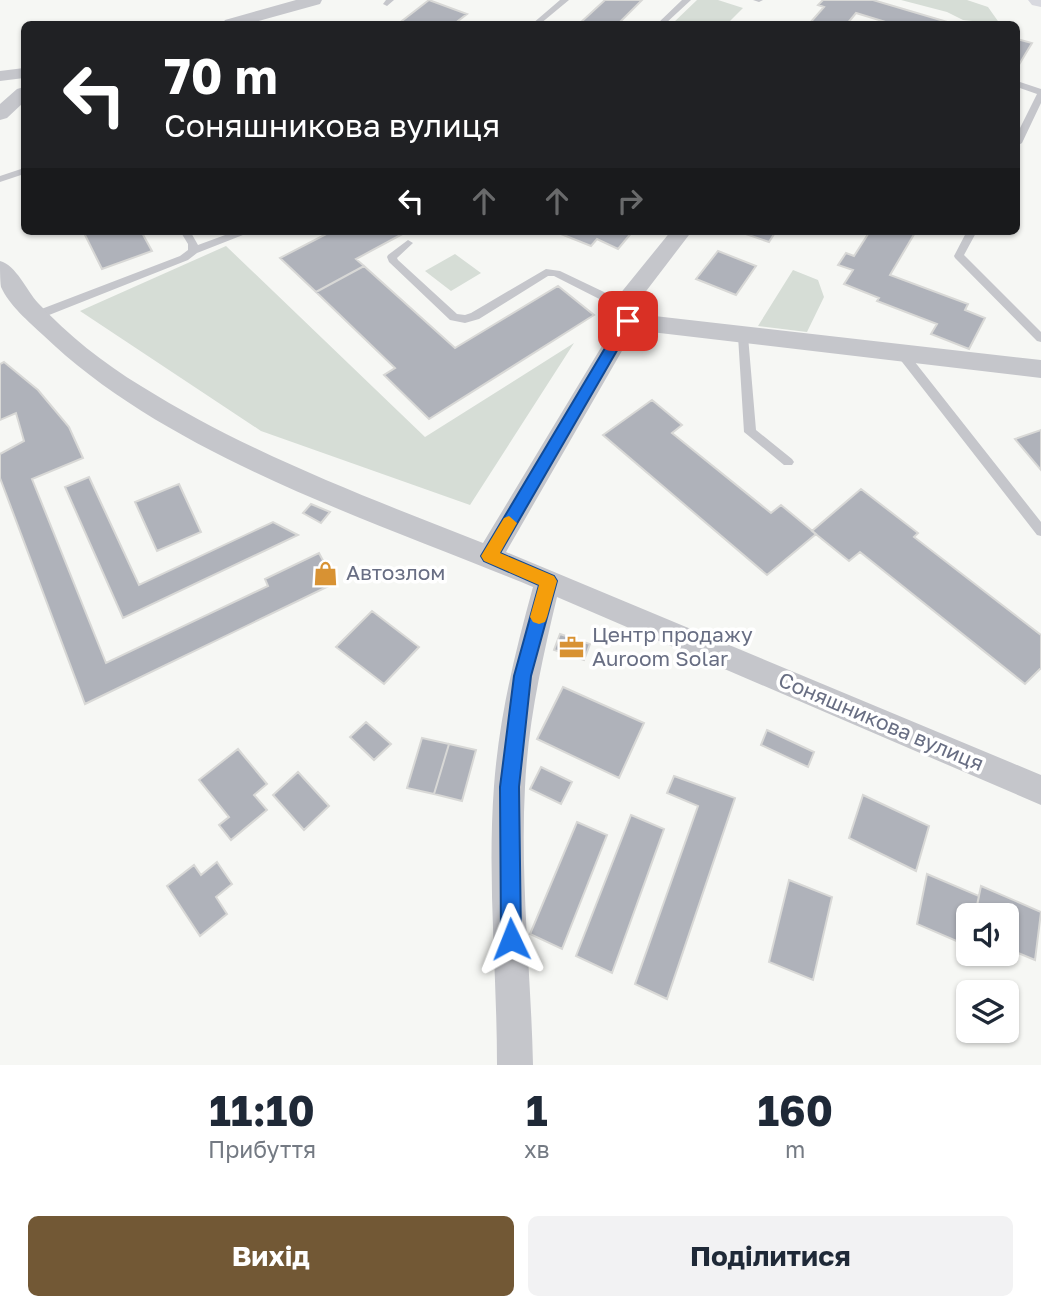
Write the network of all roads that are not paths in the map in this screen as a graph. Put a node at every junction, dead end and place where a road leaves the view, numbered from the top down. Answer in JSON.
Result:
{"nodes":[{"id":1,"x":314,"y":0,"type":"edge"},
{"id":2,"x":565,"y":0,"type":"edge"},
{"id":3,"x":687,"y":0,"type":"edge"},
{"id":4,"x":241,"y":21,"type":"edge"},
{"id":5,"x":540,"y":21,"type":"edge"},
{"id":6,"x":664,"y":21,"type":"edge"},
{"id":7,"x":21,"y":73,"type":"edge"},
{"id":8,"x":0,"y":76,"type":"edge"},
{"id":9,"x":1020,"y":85,"type":"edge"},
{"id":10,"x":1041,"y":93,"type":"edge"},
{"id":11,"x":21,"y":96,"type":"edge"},
{"id":12,"x":0,"y":114,"type":"edge"},
{"id":13,"x":1031,"y":115,"type":"junction"},
{"id":14,"x":1041,"y":118,"type":"edge"},
{"id":15,"x":1020,"y":137,"type":"edge"},
{"id":16,"x":21,"y":172,"type":"edge"},
{"id":17,"x":0,"y":179,"type":"edge"},
{"id":18,"x":187,"y":235,"type":"edge"},
{"id":19,"x":234,"y":235,"type":"edge"},
{"id":20,"x":679,"y":235,"type":"edge"},
{"id":21,"x":970,"y":235,"type":"edge"},
{"id":22,"x":408,"y":243,"type":"dead end"},
{"id":23,"x":192,"y":251,"type":"junction"},
{"id":24,"x":0,"y":268,"type":"edge"},
{"id":25,"x":625,"y":314,"type":"junction"},
{"id":26,"x":35,"y":316,"type":"junction"},
{"id":27,"x":743,"y":336,"type":"junction"},
{"id":28,"x":1041,"y":338,"type":"edge"},
{"id":29,"x":903,"y":355,"type":"junction"},
{"id":30,"x":1041,"y":369,"type":"edge"},
{"id":31,"x":788,"y":462,"type":"dead end"},
{"id":32,"x":1041,"y":531,"type":"edge"},
{"id":33,"x":489,"y":556,"type":"junction"},
{"id":34,"x":548,"y":581,"type":"junction"},
{"id":35,"x":1041,"y":790,"type":"edge"},
{"id":36,"x":514,"y":1065,"type":"edge"}],
"edges":[{"from":1,"to":4,"type":"street"},
{"from":2,"to":5,"type":"lane"},
{"from":3,"to":6,"type":"lane"},
{"from":7,"to":8,"type":"street"},
{"from":9,"to":10,"type":"lane"},
{"from":10,"to":13,"type":"lane"},
{"from":11,"to":12,"type":"street"},
{"from":13,"to":14,"type":"lane"},
{"from":13,"to":15,"type":"lane"},
{"from":16,"to":17,"type":"lane"},
{"from":18,"to":23,"type":"lane"},
{"from":19,"to":23,"type":"lane"},
{"from":20,"to":25,"type":"street"},
{"from":21,"to":28,"type":"lane"},
{"from":22,"to":25,"type":"lane"},
{"from":23,"to":26,"type":"lane"},
{"from":24,"to":26,"type":"street","name":"Соняшникова вулиця"},
{"from":25,"to":27,"type":"street"},
{"from":25,"to":33,"type":"street"},
{"from":26,"to":33,"type":"street","name":"Соняшникова вулиця"},
{"from":27,"to":29,"type":"street"},
{"from":27,"to":31,"type":"lane"},
{"from":29,"to":30,"type":"street"},
{"from":29,"to":32,"type":"lane"},
{"from":33,"to":34,"type":"street","name":"Соняшникова вулиця"},
{"from":34,"to":35,"type":"street","name":"Соняшникова вулиця"},
{"from":34,"to":36,"type":"street"}]}
